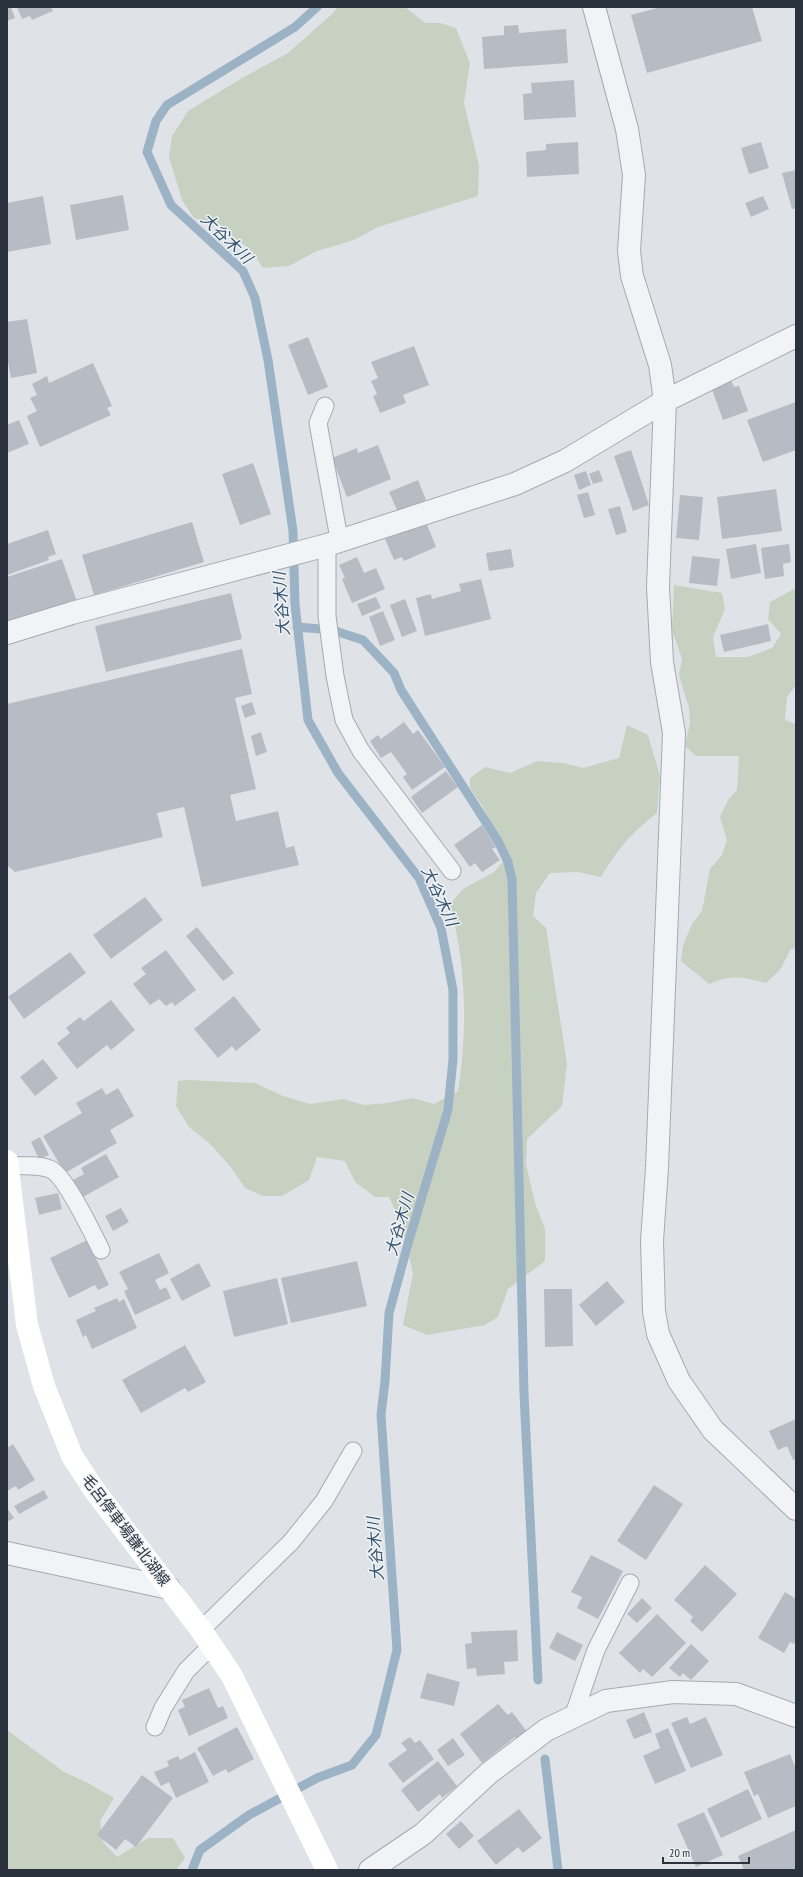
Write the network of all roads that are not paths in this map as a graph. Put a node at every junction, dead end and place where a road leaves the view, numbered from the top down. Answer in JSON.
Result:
{"nodes":[{"id":1,"x":594,"y":7,"type":"edge"},
{"id":2,"x":796,"y":336,"type":"edge"},
{"id":3,"x":665,"y":401,"type":"junction"},
{"id":4,"x":325,"y":406,"type":"dead end"},
{"id":5,"x":325,"y":546,"type":"junction"},
{"id":6,"x":7,"y":633,"type":"edge"},
{"id":7,"x":452,"y":871,"type":"dead end"},
{"id":8,"x":7,"y":1163,"type":"edge"},
{"id":9,"x":101,"y":1250,"type":"dead end"},
{"id":10,"x":353,"y":1451,"type":"dead end"},
{"id":11,"x":796,"y":1509,"type":"edge"},
{"id":12,"x":7,"y":1553,"type":"edge"},
{"id":13,"x":630,"y":1583,"type":"dead end"},
{"id":14,"x":169,"y":1588,"type":"junction"},
{"id":15,"x":206,"y":1637,"type":"junction"},
{"id":16,"x":796,"y":1716,"type":"edge"},
{"id":17,"x":573,"y":1717,"type":"junction"},
{"id":18,"x":155,"y":1727,"type":"dead end"},
{"id":19,"x":327,"y":1870,"type":"edge"},
{"id":20,"x":370,"y":1870,"type":"edge"}],
"edges":[{"from":1,"to":3,"type":"street"},
{"from":2,"to":3,"type":"street"},
{"from":3,"to":5,"type":"street"},
{"from":3,"to":11,"type":"street"},
{"from":4,"to":5,"type":"lane"},
{"from":5,"to":6,"type":"street"},
{"from":5,"to":7,"type":"lane"},
{"from":8,"to":9,"type":"lane"},
{"from":8,"to":14,"type":"main road","name":"毛呂停車場鎌北湖線"},
{"from":10,"to":15,"type":"lane"},
{"from":12,"to":14,"type":"street"},
{"from":13,"to":17,"type":"lane"},
{"from":14,"to":15,"type":"main road","name":"毛呂停車場鎌北湖線"},
{"from":15,"to":18,"type":"lane"},
{"from":15,"to":19,"type":"main road","name":"毛呂停車場鎌北湖線"},
{"from":16,"to":17,"type":"street"},
{"from":17,"to":20,"type":"street"}]}
